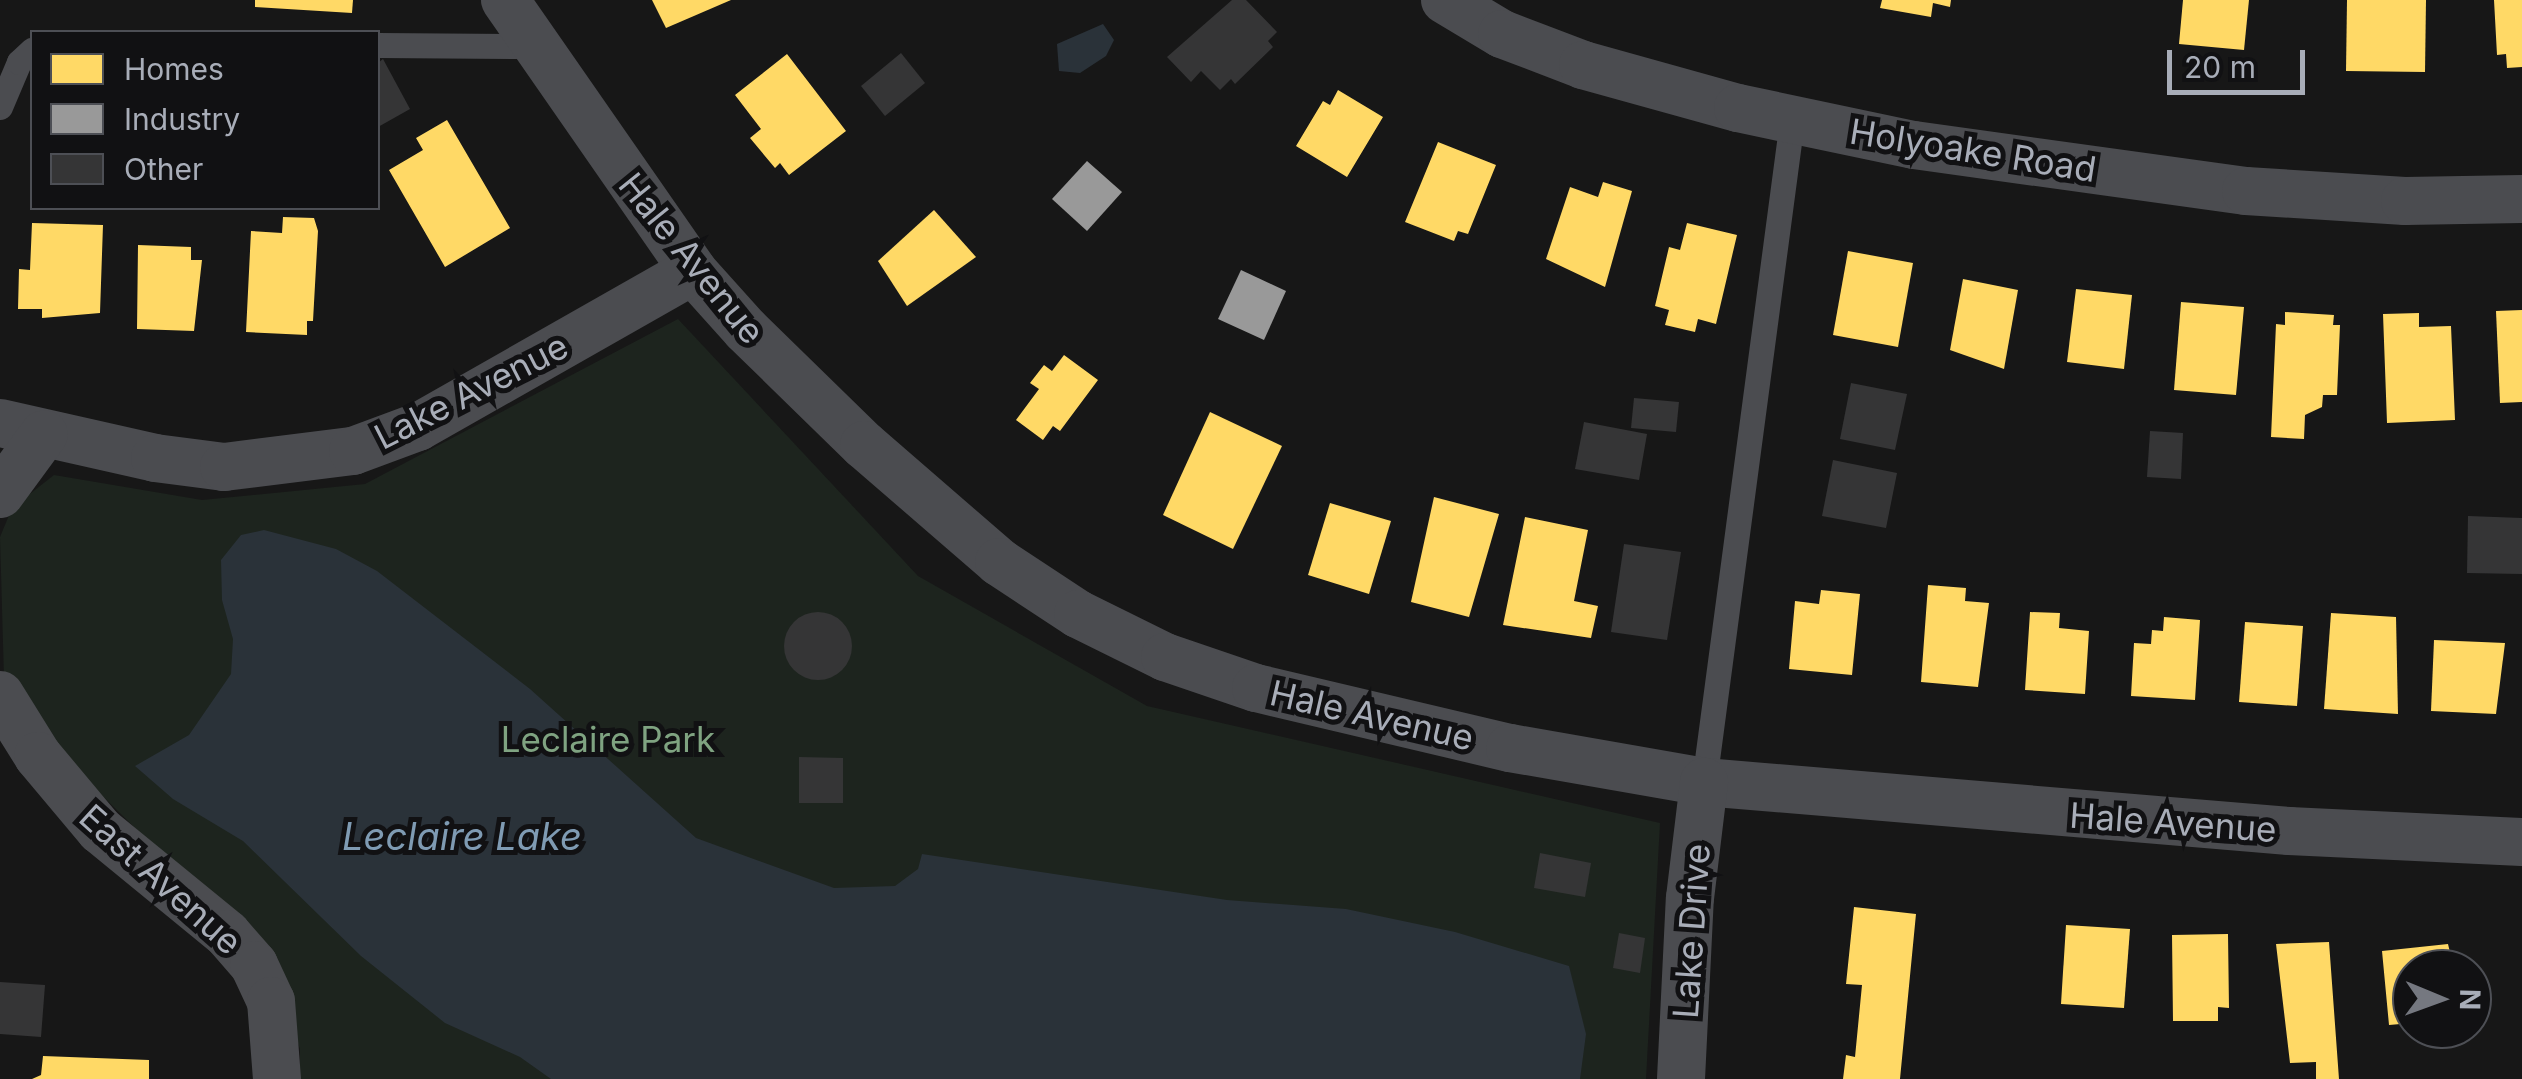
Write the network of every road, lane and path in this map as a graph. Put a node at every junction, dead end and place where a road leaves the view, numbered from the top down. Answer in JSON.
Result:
{"nodes":[{"id":1,"x":505,"y":0,"type":"edge"},
{"id":2,"x":1445,"y":0,"type":"edge"},
{"id":3,"x":380,"y":45,"type":"edge"},
{"id":4,"x":532,"y":46,"type":"junction"},
{"id":5,"x":30,"y":52,"type":"edge"},
{"id":6,"x":0,"y":108,"type":"edge"},
{"id":7,"x":1792,"y":120,"type":"junction"},
{"id":8,"x":2522,"y":199,"type":"edge"},
{"id":9,"x":693,"y":271,"type":"junction"},
{"id":10,"x":22,"y":428,"type":"edge"},
{"id":11,"x":0,"y":494,"type":"edge"},
{"id":12,"x":0,"y":695,"type":"edge"},
{"id":13,"x":1704,"y":782,"type":"junction"},
{"id":14,"x":2522,"y":842,"type":"edge"},
{"id":15,"x":276,"y":1079,"type":"edge"},
{"id":16,"x":1681,"y":1079,"type":"edge"}],
"edges":[{"from":1,"to":4,"type":"street","name":"Hale Avenue"},
{"from":2,"to":7,"type":"street","name":"Holyoake Road"},
{"from":3,"to":4,"type":"lane"},
{"from":4,"to":9,"type":"street","name":"Hale Avenue"},
{"from":5,"to":6,"type":"lane"},
{"from":7,"to":8,"type":"street","name":"Holyoake Road"},
{"from":7,"to":13,"type":"lane"},
{"from":9,"to":10,"type":"street","name":"Lake Avenue"},
{"from":9,"to":13,"type":"street","name":"Hale Avenue"},
{"from":10,"to":11,"type":"street"},
{"from":12,"to":15,"type":"street","name":"East Avenue"},
{"from":13,"to":14,"type":"street","name":"Hale Avenue"},
{"from":13,"to":16,"type":"street","name":"Lake Drive"}]}
